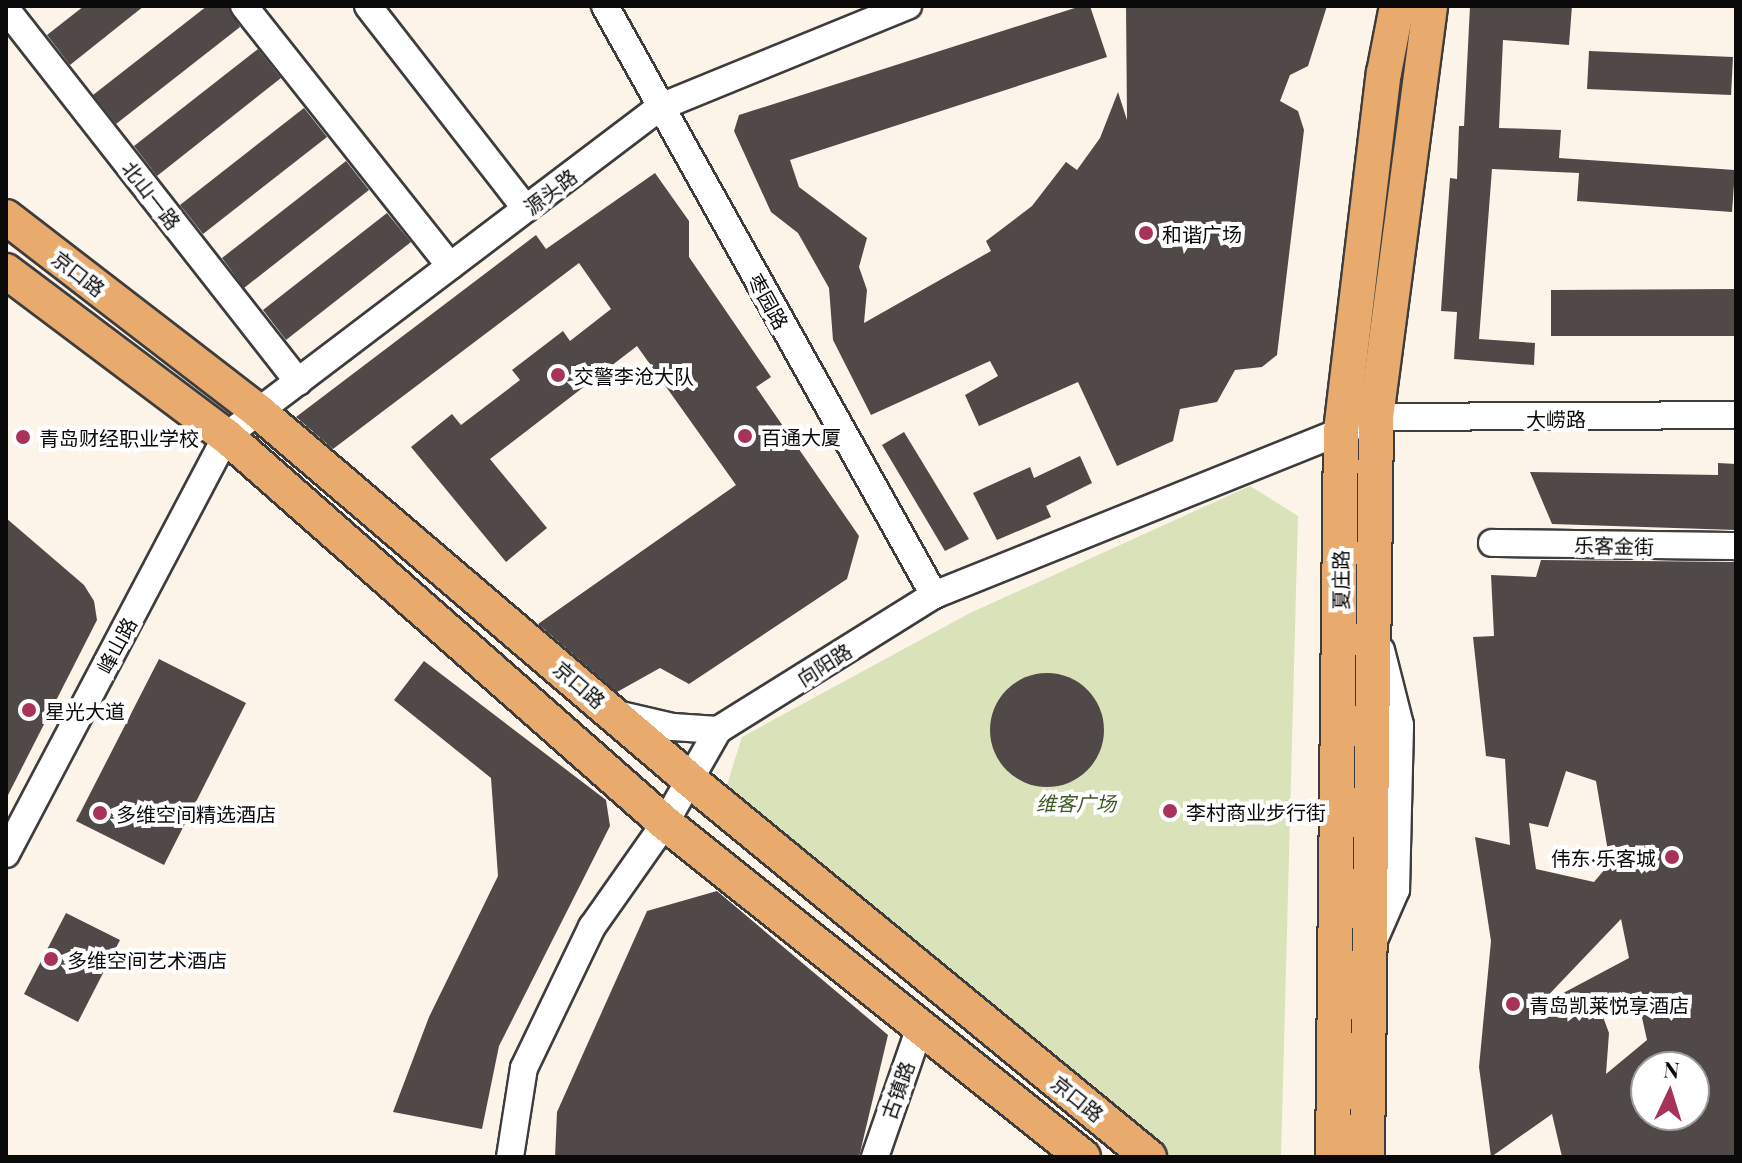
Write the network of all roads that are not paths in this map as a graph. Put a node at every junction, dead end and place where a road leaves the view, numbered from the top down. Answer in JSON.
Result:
{"nodes":[{"id":1,"x":244,"y":6,"type":"edge"},
{"id":2,"x":368,"y":6,"type":"edge"},
{"id":3,"x":605,"y":6,"type":"edge"},
{"id":4,"x":908,"y":6,"type":"edge"},
{"id":5,"x":1397,"y":6,"type":"edge"},
{"id":6,"x":1430,"y":6,"type":"edge"},
{"id":7,"x":6,"y":9,"type":"edge"},
{"id":8,"x":660,"y":107,"type":"junction"},
{"id":9,"x":526,"y":209,"type":"junction"},
{"id":10,"x":6,"y":217,"type":"edge"},
{"id":11,"x":450,"y":266,"type":"junction"},
{"id":12,"x":6,"y":271,"type":"edge"},
{"id":13,"x":298,"y":382,"type":"junction"},
{"id":14,"x":259,"y":412,"type":"junction"},
{"id":15,"x":1736,"y":415,"type":"edge"},
{"id":16,"x":1376,"y":417,"type":"junction"},
{"id":17,"x":1341,"y":431,"type":"junction"},
{"id":18,"x":226,"y":436,"type":"junction"},
{"id":19,"x":1492,"y":543,"type":"dead end"},
{"id":20,"x":1736,"y":546,"type":"edge"},
{"id":21,"x":934,"y":595,"type":"junction"},
{"id":22,"x":612,"y":713,"type":"junction"},
{"id":23,"x":718,"y":730,"type":"junction"},
{"id":24,"x":690,"y":780,"type":"junction"},
{"id":25,"x":665,"y":823,"type":"junction"},
{"id":26,"x":6,"y":854,"type":"edge"},
{"id":27,"x":921,"y":1024,"type":"junction"},
{"id":28,"x":510,"y":1157,"type":"edge"},
{"id":29,"x":875,"y":1157,"type":"edge"},
{"id":30,"x":1083,"y":1157,"type":"edge"},
{"id":31,"x":1149,"y":1157,"type":"edge"},
{"id":32,"x":1333,"y":1157,"type":"edge"},
{"id":33,"x":1367,"y":1157,"type":"edge"}],
"edges":[{"from":1,"to":11,"type":"street"},
{"from":2,"to":9,"type":"street"},
{"from":3,"to":8,"type":"street","name":"枣园路"},
{"from":4,"to":8,"type":"street","name":"源头路"},
{"from":5,"to":17,"type":"main road","name":"夏庄路"},
{"from":6,"to":16,"type":"main road","name":"夏庄路"},
{"from":7,"to":13,"type":"street","name":"北山一路"},
{"from":8,"to":9,"type":"street","name":"源头路"},
{"from":8,"to":21,"type":"street","name":"枣园路"},
{"from":9,"to":11,"type":"street","name":"源头路"},
{"from":10,"to":14,"type":"main road","name":"京口路"},
{"from":11,"to":13,"type":"street","name":"源头路"},
{"from":12,"to":18,"type":"main road","name":"京口路"},
{"from":13,"to":14,"type":"street","name":"源头路"},
{"from":14,"to":18,"type":"street","name":"源头路"},
{"from":14,"to":22,"type":"main road","name":"京口路"},
{"from":15,"to":16,"type":"street","name":"大崂路"},
{"from":16,"to":17,"type":"street","name":"向阳路"},
{"from":16,"to":33,"type":"main road","name":"夏庄路"},
{"from":17,"to":21,"type":"street","name":"向阳路"},
{"from":17,"to":32,"type":"main road","name":"夏庄路"},
{"from":18,"to":25,"type":"main road","name":"京口路"},
{"from":18,"to":26,"type":"street","name":"峰山路"},
{"from":19,"to":20,"type":"street","name":"乐客金街"},
{"from":21,"to":23,"type":"street","name":"向阳路"},
{"from":22,"to":23,"type":"street"},
{"from":22,"to":24,"type":"main road","name":"京口路"},
{"from":23,"to":24,"type":"street","name":"向阳路"},
{"from":24,"to":25,"type":"street","name":"向阳路"},
{"from":24,"to":31,"type":"main road","name":"京口路"},
{"from":25,"to":27,"type":"main road","name":"京口路"},
{"from":25,"to":28,"type":"street","name":"向阳路"},
{"from":27,"to":29,"type":"street","name":"古镇路"},
{"from":27,"to":30,"type":"main road","name":"京口路"}]}
